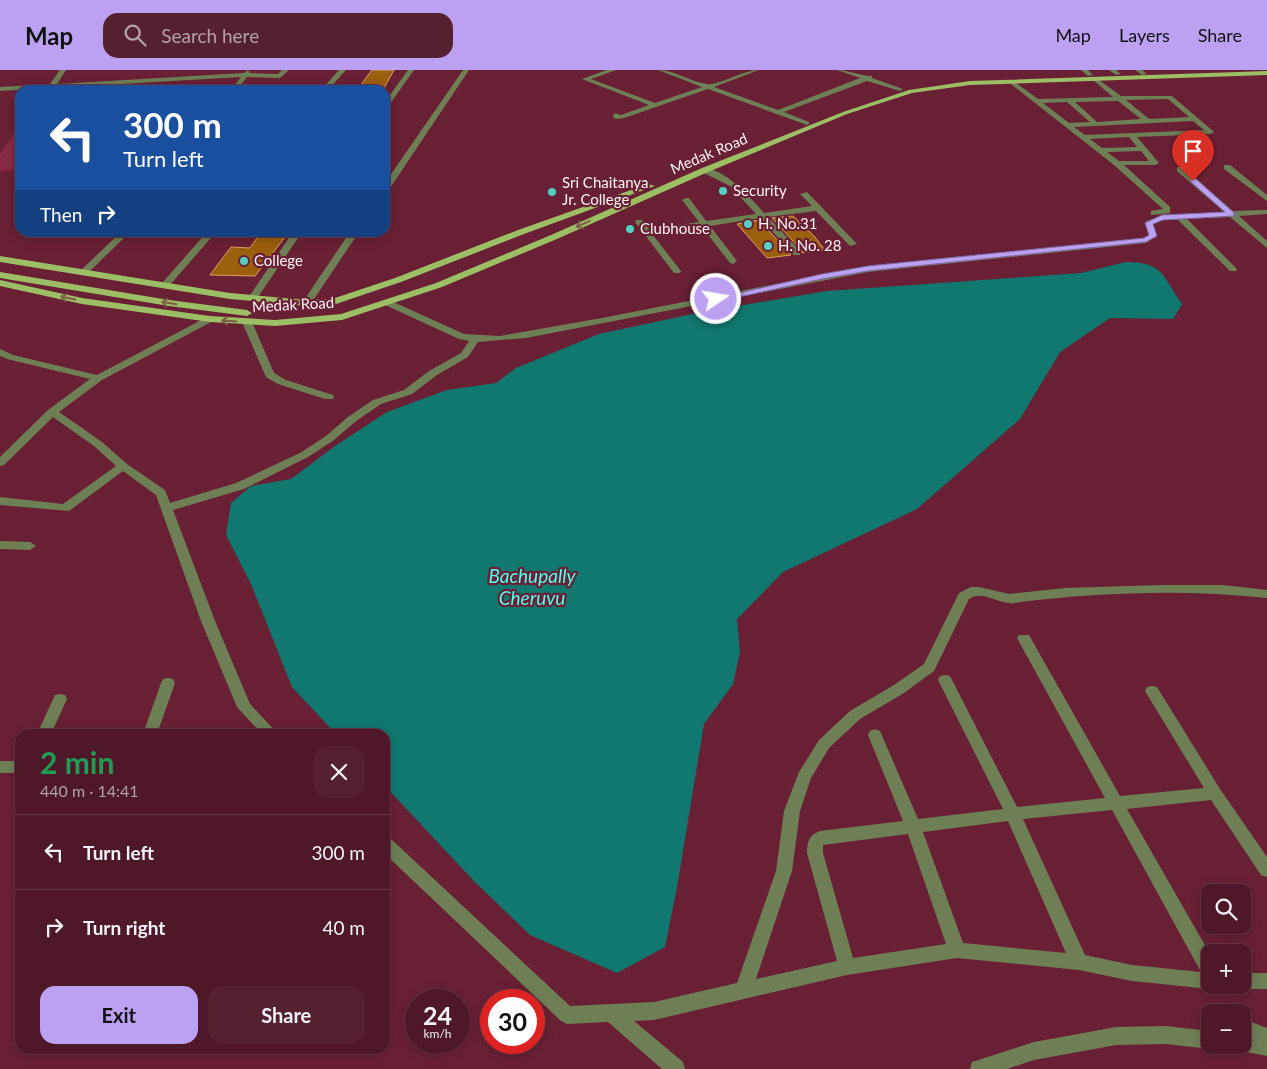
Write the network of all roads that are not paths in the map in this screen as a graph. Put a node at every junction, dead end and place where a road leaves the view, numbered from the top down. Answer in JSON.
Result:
{"nodes":[{"id":1,"x":63,"y":70,"type":"edge"},
{"id":2,"x":286,"y":70,"type":"edge"},
{"id":3,"x":343,"y":70,"type":"edge"},
{"id":4,"x":411,"y":70,"type":"edge"},
{"id":5,"x":466,"y":70,"type":"edge"},
{"id":6,"x":613,"y":70,"type":"edge"},
{"id":7,"x":661,"y":70,"type":"edge"},
{"id":8,"x":744,"y":70,"type":"edge"},
{"id":9,"x":754,"y":70,"type":"edge"},
{"id":10,"x":840,"y":70,"type":"edge"},
{"id":11,"x":850,"y":70,"type":"edge"},
{"id":12,"x":1252,"y":70,"type":"edge"},
{"id":13,"x":1115,"y":72,"type":"edge"},
{"id":14,"x":1141,"y":72,"type":"edge"},
{"id":15,"x":248,"y":73,"type":"edge"},
{"id":16,"x":1267,"y":73,"type":"edge"},
{"id":17,"x":106,"y":75,"type":"dead end"},
{"id":18,"x":1090,"y":75,"type":"edge"},
{"id":19,"x":867,"y":78,"type":"junction"},
{"id":20,"x":1010,"y":81,"type":"junction"},
{"id":21,"x":102,"y":83,"type":"junction"},
{"id":22,"x":53,"y":85,"type":"edge"},
{"id":23,"x":69,"y":85,"type":"edge"},
{"id":24,"x":238,"y":85,"type":"edge"},
{"id":25,"x":329,"y":85,"type":"edge"},
{"id":26,"x":706,"y":86,"type":"junction"},
{"id":27,"x":15,"y":88,"type":"edge"},
{"id":28,"x":902,"y":88,"type":"junction"},
{"id":29,"x":0,"y":89,"type":"edge"},
{"id":30,"x":1120,"y":99,"type":"junction"},
{"id":31,"x":390,"y":100,"type":"edge"},
{"id":32,"x":1069,"y":100,"type":"junction"},
{"id":33,"x":1038,"y":101,"type":"junction"},
{"id":34,"x":778,"y":112,"type":"junction"},
{"id":35,"x":1195,"y":119,"type":"junction"},
{"id":36,"x":1144,"y":121,"type":"junction"},
{"id":37,"x":807,"y":123,"type":"junction"},
{"id":38,"x":1095,"y":123,"type":"junction"},
{"id":39,"x":1068,"y":125,"type":"junction"},
{"id":40,"x":1154,"y":134,"type":"junction"},
{"id":41,"x":1131,"y":135,"type":"junction"},
{"id":42,"x":1083,"y":137,"type":"junction"},
{"id":43,"x":1143,"y":149,"type":"junction"},
{"id":44,"x":1100,"y":150,"type":"junction"},
{"id":45,"x":1117,"y":163,"type":"junction"},
{"id":46,"x":1227,"y":167,"type":"dead end"},
{"id":47,"x":705,"y":170,"type":"junction"},
{"id":48,"x":1180,"y":170,"type":"dead end"},
{"id":49,"x":390,"y":182,"type":"edge"},
{"id":50,"x":804,"y":194,"type":"dead end"},
{"id":51,"x":1267,"y":199,"type":"edge"},
{"id":52,"x":686,"y":200,"type":"dead end"},
{"id":53,"x":817,"y":208,"type":"junction"},
{"id":54,"x":1267,"y":212,"type":"edge"},
{"id":55,"x":1231,"y":214,"type":"junction"},
{"id":56,"x":761,"y":216,"type":"junction"},
{"id":57,"x":1180,"y":217,"type":"junction"},
{"id":58,"x":639,"y":222,"type":"dead end"},
{"id":59,"x":704,"y":224,"type":"junction"},
{"id":60,"x":1149,"y":224,"type":"junction"},
{"id":61,"x":568,"y":231,"type":"junction"},
{"id":62,"x":521,"y":232,"type":"junction"},
{"id":63,"x":646,"y":232,"type":"junction"},
{"id":64,"x":121,"y":237,"type":"edge"},
{"id":65,"x":208,"y":237,"type":"edge"},
{"id":66,"x":295,"y":237,"type":"edge"},
{"id":67,"x":352,"y":237,"type":"edge"},
{"id":68,"x":852,"y":244,"type":"dead end"},
{"id":69,"x":1267,"y":245,"type":"edge"},
{"id":70,"x":797,"y":253,"type":"dead end"},
{"id":71,"x":0,"y":259,"type":"edge"},
{"id":72,"x":734,"y":262,"type":"dead end"},
{"id":73,"x":0,"y":265,"type":"edge"},
{"id":74,"x":1233,"y":268,"type":"dead end"},
{"id":75,"x":677,"y":272,"type":"dead end"},
{"id":76,"x":83,"y":273,"type":"junction"},
{"id":77,"x":0,"y":274,"type":"edge"},
{"id":78,"x":0,"y":283,"type":"edge"},
{"id":79,"x":166,"y":284,"type":"junction"},
{"id":80,"x":253,"y":298,"type":"junction"},
{"id":81,"x":386,"y":302,"type":"junction"},
{"id":82,"x":308,"y":303,"type":"junction"},
{"id":83,"x":210,"y":319,"type":"junction"},
{"id":84,"x":247,"y":322,"type":"junction"},
{"id":85,"x":474,"y":340,"type":"junction"},
{"id":86,"x":0,"y":352,"type":"edge"},
{"id":87,"x":98,"y":378,"type":"junction"},
{"id":88,"x":329,"y":397,"type":"dead end"},
{"id":89,"x":52,"y":412,"type":"junction"},
{"id":90,"x":0,"y":463,"type":"edge"},
{"id":91,"x":123,"y":466,"type":"junction"},
{"id":92,"x":0,"y":501,"type":"edge"},
{"id":93,"x":166,"y":508,"type":"junction"},
{"id":94,"x":0,"y":545,"type":"edge"},
{"id":95,"x":30,"y":546,"type":"dead end"},
{"id":96,"x":1267,"y":594,"type":"edge"},
{"id":97,"x":1024,"y":638,"type":"dead end"},
{"id":98,"x":945,"y":680,"type":"dead end"},
{"id":99,"x":168,"y":682,"type":"dead end"},
{"id":100,"x":1152,"y":691,"type":"dead end"},
{"id":101,"x":60,"y":699,"type":"dead end"},
{"id":102,"x":46,"y":729,"type":"edge"},
{"id":103,"x":152,"y":729,"type":"edge"},
{"id":104,"x":262,"y":729,"type":"edge"},
{"id":105,"x":875,"y":735,"type":"dead end"},
{"id":106,"x":0,"y":767,"type":"edge"},
{"id":107,"x":15,"y":767,"type":"edge"},
{"id":108,"x":1215,"y":793,"type":"junction"},
{"id":109,"x":1116,"y":803,"type":"junction"},
{"id":110,"x":1013,"y":814,"type":"junction"},
{"id":111,"x":913,"y":826,"type":"junction"},
{"id":112,"x":390,"y":849,"type":"edge"},
{"id":113,"x":1267,"y":870,"type":"edge"},
{"id":114,"x":957,"y":950,"type":"junction"},
{"id":115,"x":1201,"y":955,"type":"edge"},
{"id":116,"x":1079,"y":962,"type":"junction"},
{"id":117,"x":847,"y":967,"type":"junction"},
{"id":118,"x":1201,"y":980,"type":"edge"},
{"id":119,"x":1251,"y":981,"type":"edge"},
{"id":120,"x":1267,"y":981,"type":"edge"},
{"id":121,"x":744,"y":990,"type":"junction"},
{"id":122,"x":611,"y":1013,"type":"junction"},
{"id":123,"x":1251,"y":1036,"type":"edge"},
{"id":124,"x":1267,"y":1037,"type":"edge"},
{"id":125,"x":1201,"y":1039,"type":"edge"},
{"id":126,"x":1251,"y":1039,"type":"edge"},
{"id":127,"x":1267,"y":1047,"type":"edge"},
{"id":128,"x":676,"y":1069,"type":"edge"},
{"id":129,"x":979,"y":1069,"type":"edge"}],
"edges":[{"from":1,"to":22,"type":"street"},
{"from":2,"to":15,"type":"street"},
{"from":3,"to":25,"type":"street"},
{"from":4,"to":31,"type":"street"},
{"from":5,"to":49,"type":"street"},
{"from":6,"to":26,"type":"street"},
{"from":7,"to":26,"type":"street"},
{"from":8,"to":26,"type":"street"},
{"from":9,"to":26,"type":"street"},
{"from":10,"to":19,"type":"street"},
{"from":11,"to":19,"type":"street"},
{"from":12,"to":14,"type":"main road","name":"Medak Road"},
{"from":13,"to":14,"type":"main road","name":"Medak Road"},
{"from":13,"to":18,"type":"main road","name":"Medak Road"},
{"from":15,"to":21,"type":"street"},
{"from":15,"to":24,"type":"street"},
{"from":16,"to":18,"type":"main road","name":"Medak Road"},
{"from":17,"to":21,"type":"street"},
{"from":18,"to":20,"type":"main road","name":"Medak Road"},
{"from":18,"to":28,"type":"main road","name":"Medak Road"},
{"from":18,"to":30,"type":"street"},
{"from":19,"to":28,"type":"street"},
{"from":19,"to":34,"type":"street"},
{"from":20,"to":33,"type":"street"},
{"from":20,"to":47,"type":"main road","name":"Medak Road"},
{"from":21,"to":23,"type":"street"},
{"from":26,"to":34,"type":"street"},
{"from":27,"to":29,"type":"street"},
{"from":28,"to":37,"type":"main road","name":"Medak Road"},
{"from":30,"to":32,"type":"street"},
{"from":30,"to":35,"type":"street"},
{"from":30,"to":36,"type":"street"},
{"from":32,"to":33,"type":"street"},
{"from":32,"to":38,"type":"street"},
{"from":33,"to":39,"type":"street"},
{"from":34,"to":37,"type":"street"},
{"from":35,"to":36,"type":"street"},
{"from":35,"to":40,"type":"street"},
{"from":36,"to":38,"type":"street"},
{"from":36,"to":40,"type":"street"},
{"from":37,"to":62,"type":"main road","name":"Medak Road"},
{"from":38,"to":39,"type":"street"},
{"from":39,"to":42,"type":"street"},
{"from":40,"to":41,"type":"street"},
{"from":41,"to":42,"type":"street"},
{"from":41,"to":43,"type":"street"},
{"from":42,"to":44,"type":"street"},
{"from":43,"to":44,"type":"street"},
{"from":43,"to":45,"type":"street"},
{"from":44,"to":45,"type":"street"},
{"from":45,"to":60,"type":"street"},
{"from":46,"to":51,"type":"street"},
{"from":47,"to":56,"type":"street"},
{"from":47,"to":61,"type":"main road","name":"Medak Road","one_way":true},
{"from":48,"to":55,"type":"street"},
{"from":50,"to":53,"type":"street"},
{"from":52,"to":59,"type":"street"},
{"from":53,"to":56,"type":"street"},
{"from":53,"to":68,"type":"street"},
{"from":54,"to":55,"type":"street"},
{"from":55,"to":57,"type":"street"},
{"from":55,"to":69,"type":"street"},
{"from":56,"to":59,"type":"street"},
{"from":56,"to":70,"type":"street"},
{"from":57,"to":60,"type":"street"},
{"from":57,"to":74,"type":"street"},
{"from":58,"to":63,"type":"street"},
{"from":59,"to":63,"type":"street"},
{"from":59,"to":72,"type":"street"},
{"from":60,"to":85,"type":"street"},
{"from":61,"to":77,"type":"main road","one_way":true},
{"from":61,"to":81,"type":"main road","name":"Medak Road"},
{"from":62,"to":73,"type":"main road"},
{"from":62,"to":82,"type":"main road","name":"Medak Road"},
{"from":63,"to":75,"type":"street"},
{"from":64,"to":76,"type":"street"},
{"from":65,"to":79,"type":"street"},
{"from":66,"to":80,"type":"street"},
{"from":67,"to":82,"type":"street"},
{"from":71,"to":76,"type":"main road","name":"Medak Road"},
{"from":76,"to":79,"type":"main road","name":"Medak Road"},
{"from":83,"to":78,"type":"main road","name":"Medak Road","one_way":true},
{"from":79,"to":80,"type":"main road","name":"Medak Road"},
{"from":80,"to":82,"type":"main road","name":"Medak Road"},
{"from":81,"to":84,"type":"main road","name":"Medak Road"},
{"from":81,"to":85,"type":"street"},
{"from":84,"to":83,"type":"main road","name":"Medak Road","one_way":true},
{"from":83,"to":87,"type":"street"},
{"from":84,"to":88,"type":"street"},
{"from":85,"to":93,"type":"street"},
{"from":86,"to":87,"type":"street"},
{"from":87,"to":89,"type":"street"},
{"from":89,"to":90,"type":"street"},
{"from":89,"to":91,"type":"street"},
{"from":91,"to":92,"type":"street"},
{"from":91,"to":93,"type":"street"},
{"from":93,"to":104,"type":"street"},
{"from":94,"to":95,"type":"street"},
{"from":96,"to":121,"type":"street"},
{"from":97,"to":109,"type":"street"},
{"from":98,"to":110,"type":"street"},
{"from":99,"to":103,"type":"street"},
{"from":100,"to":108,"type":"street"},
{"from":101,"to":102,"type":"street"},
{"from":105,"to":111,"type":"street"},
{"from":106,"to":107,"type":"street"},
{"from":108,"to":109,"type":"street"},
{"from":108,"to":113,"type":"street"},
{"from":109,"to":110,"type":"street"},
{"from":109,"to":115,"type":"street"},
{"from":110,"to":111,"type":"street"},
{"from":110,"to":116,"type":"street"},
{"from":111,"to":114,"type":"street"},
{"from":111,"to":117,"type":"street"},
{"from":112,"to":122,"type":"street"},
{"from":114,"to":116,"type":"street"},
{"from":114,"to":117,"type":"street"},
{"from":116,"to":118,"type":"street"},
{"from":117,"to":121,"type":"street"},
{"from":119,"to":120,"type":"street"},
{"from":121,"to":122,"type":"street"},
{"from":122,"to":128,"type":"street"},
{"from":123,"to":124,"type":"street"},
{"from":125,"to":129,"type":"street"},
{"from":126,"to":127,"type":"street"}]}
